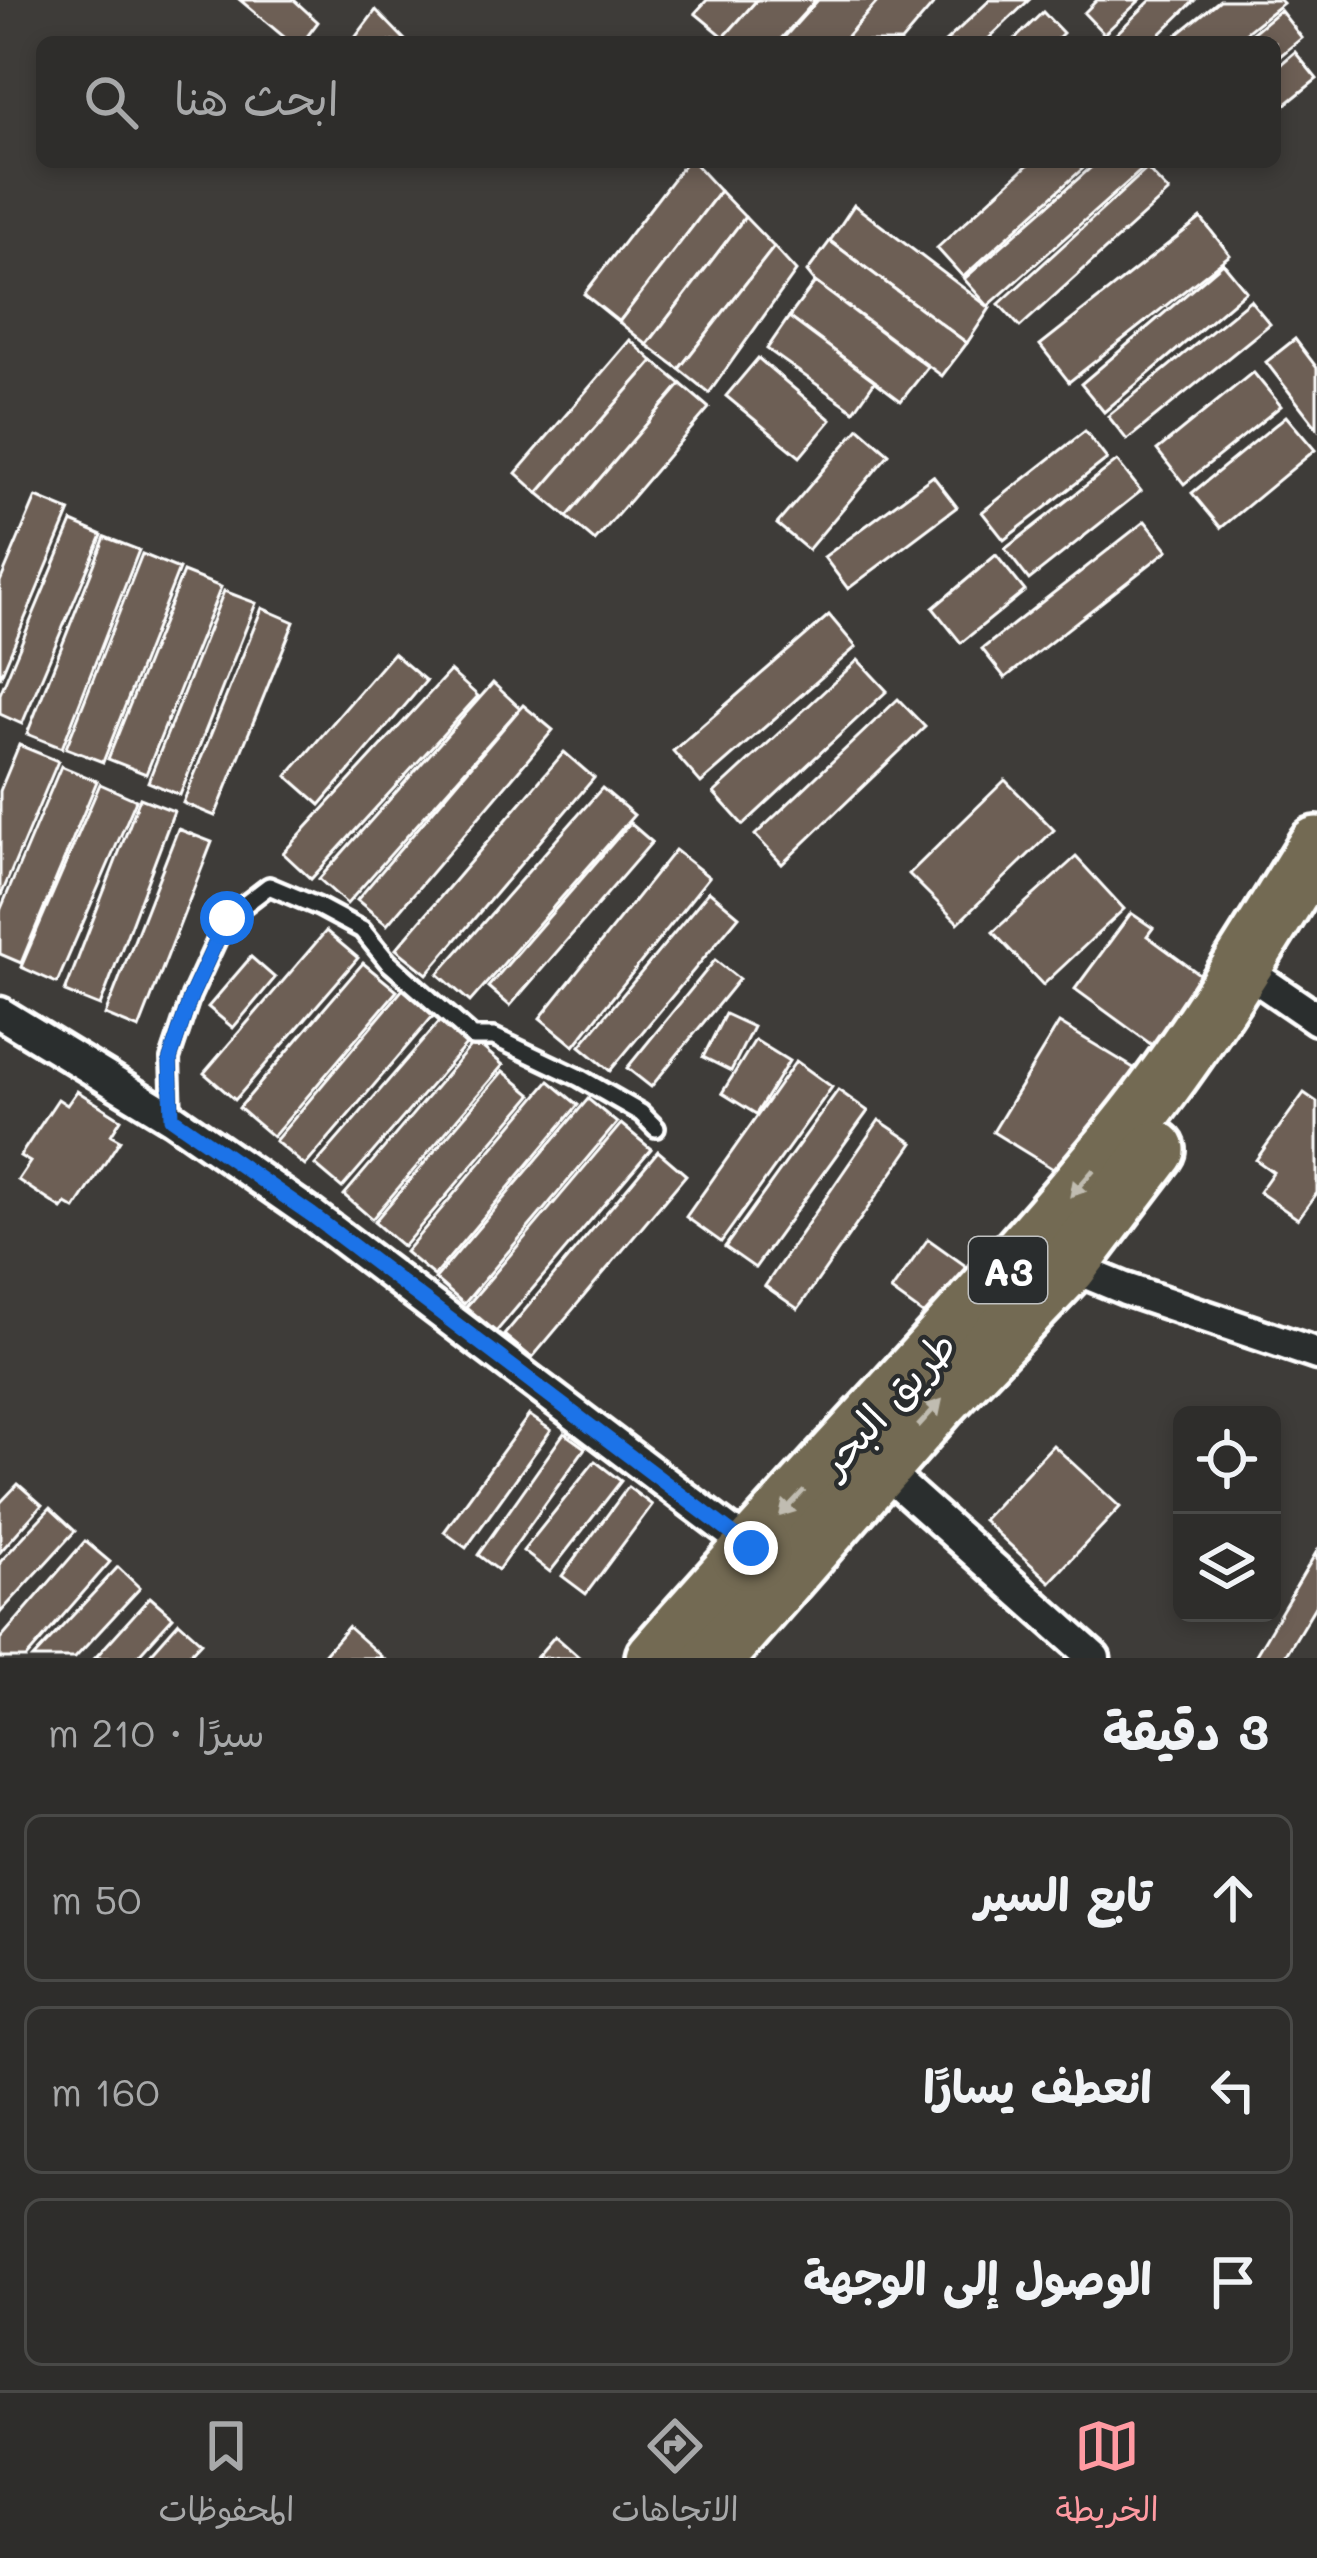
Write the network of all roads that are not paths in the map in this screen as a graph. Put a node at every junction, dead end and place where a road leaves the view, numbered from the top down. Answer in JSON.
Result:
{"nodes":[{"id":1,"x":1317,"y":846,"type":"edge"},
{"id":2,"x":1317,"y":906,"type":"edge"},
{"id":3,"x":1255,"y":977,"type":"junction"},
{"id":4,"x":0,"y":1013,"type":"edge"},
{"id":5,"x":1317,"y":1018,"type":"edge"},
{"id":6,"x":172,"y":1118,"type":"junction"},
{"id":7,"x":656,"y":1128,"type":"dead end"},
{"id":8,"x":1049,"y":1256,"type":"junction"},
{"id":9,"x":1317,"y":1354,"type":"edge"},
{"id":10,"x":881,"y":1468,"type":"junction"},
{"id":11,"x":769,"y":1562,"type":"junction"},
{"id":12,"x":655,"y":1658,"type":"edge"},
{"id":13,"x":714,"y":1658,"type":"edge"},
{"id":14,"x":1094,"y":1658,"type":"edge"}],
"edges":[{"from":1,"to":3,"type":"highway","name":"طريق البحر","number":"A3"},
{"from":2,"to":3,"type":"highway","name":"طريق البحر","number":"A3"},
{"from":3,"to":5,"type":"street"},
{"from":3,"to":8,"type":"highway","name":"طريق البحر","number":"A3"},
{"from":4,"to":6,"type":"street"},
{"from":6,"to":7,"type":"lane"},
{"from":6,"to":11,"type":"street"},
{"from":8,"to":9,"type":"street"},
{"from":10,"to":8,"type":"highway","name":"طريق البحر","number":"A3","one_way":true},
{"from":8,"to":11,"type":"highway","name":"طريق البحر","number":"A3","one_way":true},
{"from":10,"to":11,"type":"highway","name":"طريق البحر","number":"A3"},
{"from":10,"to":14,"type":"street"},
{"from":11,"to":12,"type":"highway","name":"طريق البحر","number":"A3"},
{"from":11,"to":13,"type":"highway","name":"طريق البحر","number":"A3"}]}
